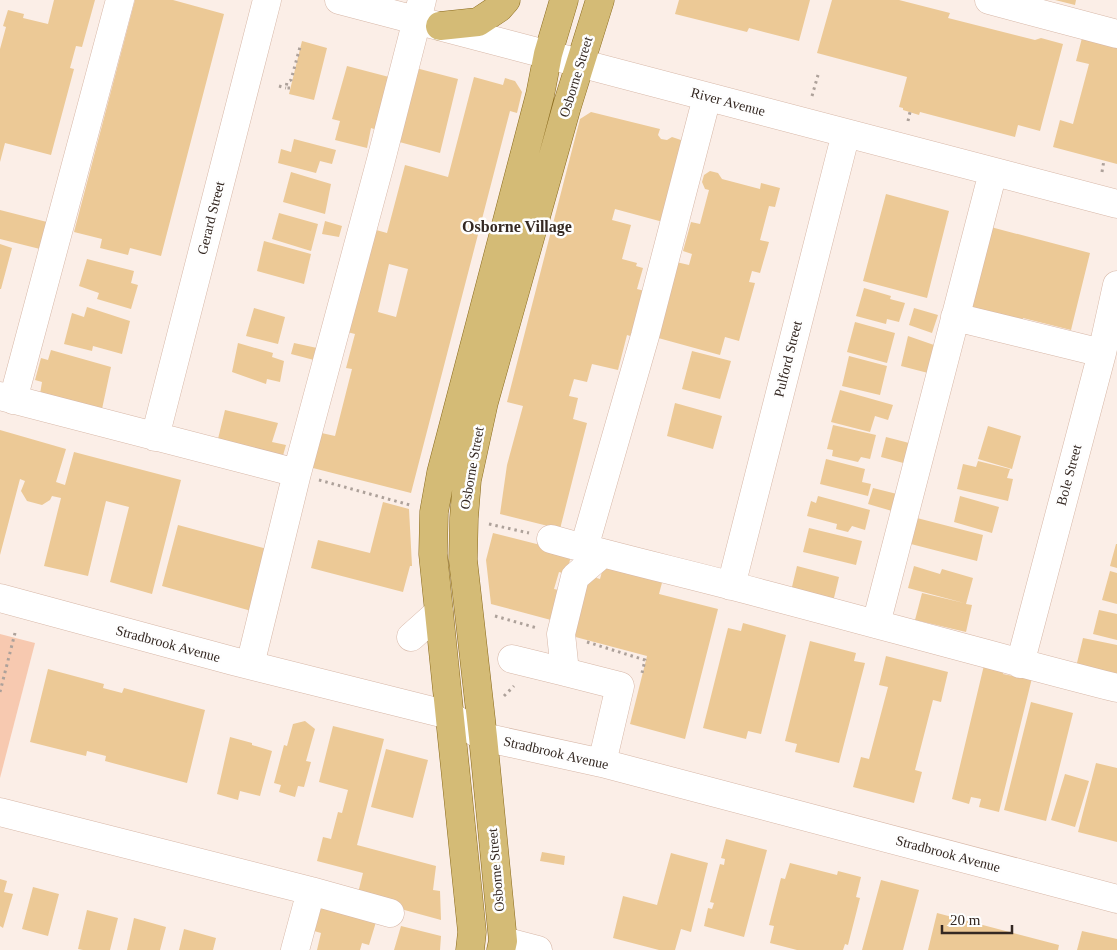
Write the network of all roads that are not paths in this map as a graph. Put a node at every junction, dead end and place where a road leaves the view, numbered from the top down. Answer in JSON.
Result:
{"nodes":[{"id":1,"x":120,"y":0,"type":"edge"},
{"id":2,"x":267,"y":0,"type":"edge"},
{"id":3,"x":339,"y":0,"type":"edge"},
{"id":4,"x":506,"y":0,"type":"edge"},
{"id":5,"x":564,"y":0,"type":"edge"},
{"id":6,"x":600,"y":0,"type":"edge"},
{"id":7,"x":989,"y":0,"type":"edge"},
{"id":8,"x":426,"y":15,"type":"edge"},
{"id":9,"x":1117,"y":34,"type":"edge"},
{"id":10,"x":548,"y":54,"type":"junction"},
{"id":11,"x":580,"y":63,"type":"junction"},
{"id":12,"x":707,"y":96,"type":"junction"},
{"id":13,"x":846,"y":133,"type":"junction"},
{"id":14,"x":992,"y":172,"type":"junction"},
{"id":15,"x":1117,"y":204,"type":"edge"},
{"id":16,"x":1117,"y":285,"type":"edge"},
{"id":17,"x":955,"y":317,"type":"junction"},
{"id":18,"x":1102,"y":353,"type":"junction"},
{"id":19,"x":6,"y":398,"type":"edge"},
{"id":20,"x":155,"y":437,"type":"junction"},
{"id":21,"x":297,"y":473,"type":"junction"},
{"id":22,"x":551,"y":539,"type":"road end"},
{"id":23,"x":593,"y":551,"type":"junction"},
{"id":24,"x":731,"y":586,"type":"junction"},
{"id":25,"x":0,"y":598,"type":"edge"},
{"id":26,"x":439,"y":612,"type":"junction"},
{"id":27,"x":876,"y":624,"type":"junction"},
{"id":28,"x":411,"y":637,"type":"dead end"},
{"id":29,"x":512,"y":659,"type":"dead end"},
{"id":30,"x":1020,"y":664,"type":"junction"},
{"id":31,"x":250,"y":665,"type":"junction"},
{"id":32,"x":565,"y":672,"type":"junction"},
{"id":33,"x":1117,"y":688,"type":"edge"},
{"id":34,"x":449,"y":715,"type":"junction"},
{"id":35,"x":483,"y":737,"type":"junction"},
{"id":36,"x":602,"y":763,"type":"junction"},
{"id":37,"x":0,"y":812,"type":"edge"},
{"id":38,"x":311,"y":891,"type":"junction"},
{"id":39,"x":1117,"y":898,"type":"edge"},
{"id":40,"x":499,"y":903,"type":"junction"},
{"id":41,"x":469,"y":904,"type":"junction"},
{"id":42,"x":390,"y":913,"type":"dead end"},
{"id":43,"x":502,"y":945,"type":"edge"},
{"id":44,"x":295,"y":950,"type":"edge"},
{"id":45,"x":470,"y":950,"type":"edge"},
{"id":46,"x":538,"y":950,"type":"edge"}],
"edges":[{"from":1,"to":19,"type":"street"},
{"from":2,"to":20,"type":"street","name":"Gerard Street"},
{"from":3,"to":8,"type":"street","name":"River Avenue"},
{"from":4,"to":8,"type":"main road"},
{"from":5,"to":10,"type":"main road","name":"Osborne Street"},
{"from":6,"to":11,"type":"main road","name":"Osborne Street"},
{"from":7,"to":9,"type":"street"},
{"from":8,"to":10,"type":"street","name":"River Avenue"},
{"from":8,"to":21,"type":"street"},
{"from":10,"to":11,"type":"street","name":"River Avenue"},
{"from":10,"to":26,"type":"main road","name":"Osborne Street"},
{"from":11,"to":12,"type":"street","name":"River Avenue"},
{"from":11,"to":35,"type":"main road","name":"Osborne Street"},
{"from":12,"to":13,"type":"street","name":"River Avenue"},
{"from":12,"to":23,"type":"street"},
{"from":13,"to":14,"type":"street","name":"River Avenue"},
{"from":13,"to":24,"type":"street","name":"Pulford Street"},
{"from":14,"to":15,"type":"street","name":"River Avenue"},
{"from":14,"to":17,"type":"street"},
{"from":16,"to":18,"type":"street","name":"Bole Street"},
{"from":17,"to":18,"type":"street"},
{"from":17,"to":27,"type":"street"},
{"from":18,"to":30,"type":"street","name":"Bole Street"},
{"from":19,"to":20,"type":"street"},
{"from":20,"to":21,"type":"street"},
{"from":21,"to":31,"type":"street"},
{"from":22,"to":23,"type":"street"},
{"from":23,"to":24,"type":"street"},
{"from":23,"to":32,"type":"street"},
{"from":24,"to":27,"type":"street"},
{"from":25,"to":31,"type":"street","name":"Stradbrook Avenue"},
{"from":26,"to":28,"type":"street"},
{"from":26,"to":34,"type":"main road","name":"Osborne Street"},
{"from":27,"to":30,"type":"street"},
{"from":29,"to":32,"type":"street"},
{"from":30,"to":33,"type":"street"},
{"from":31,"to":34,"type":"street","name":"Stradbrook Avenue"},
{"from":32,"to":36,"type":"street"},
{"from":34,"to":35,"type":"street","name":"Stradbrook Avenue"},
{"from":34,"to":41,"type":"main road","name":"Osborne Street"},
{"from":35,"to":36,"type":"street","name":"Stradbrook Avenue"},
{"from":35,"to":40,"type":"main road","name":"Osborne Street"},
{"from":36,"to":39,"type":"street","name":"Stradbrook Avenue"},
{"from":37,"to":38,"type":"street"},
{"from":38,"to":42,"type":"street"},
{"from":38,"to":44,"type":"street"},
{"from":40,"to":41,"type":"main road"},
{"from":40,"to":43,"type":"main road","name":"Osborne Street"},
{"from":41,"to":45,"type":"main road","name":"Osborne Street"},
{"from":43,"to":46,"type":"street"}]}
